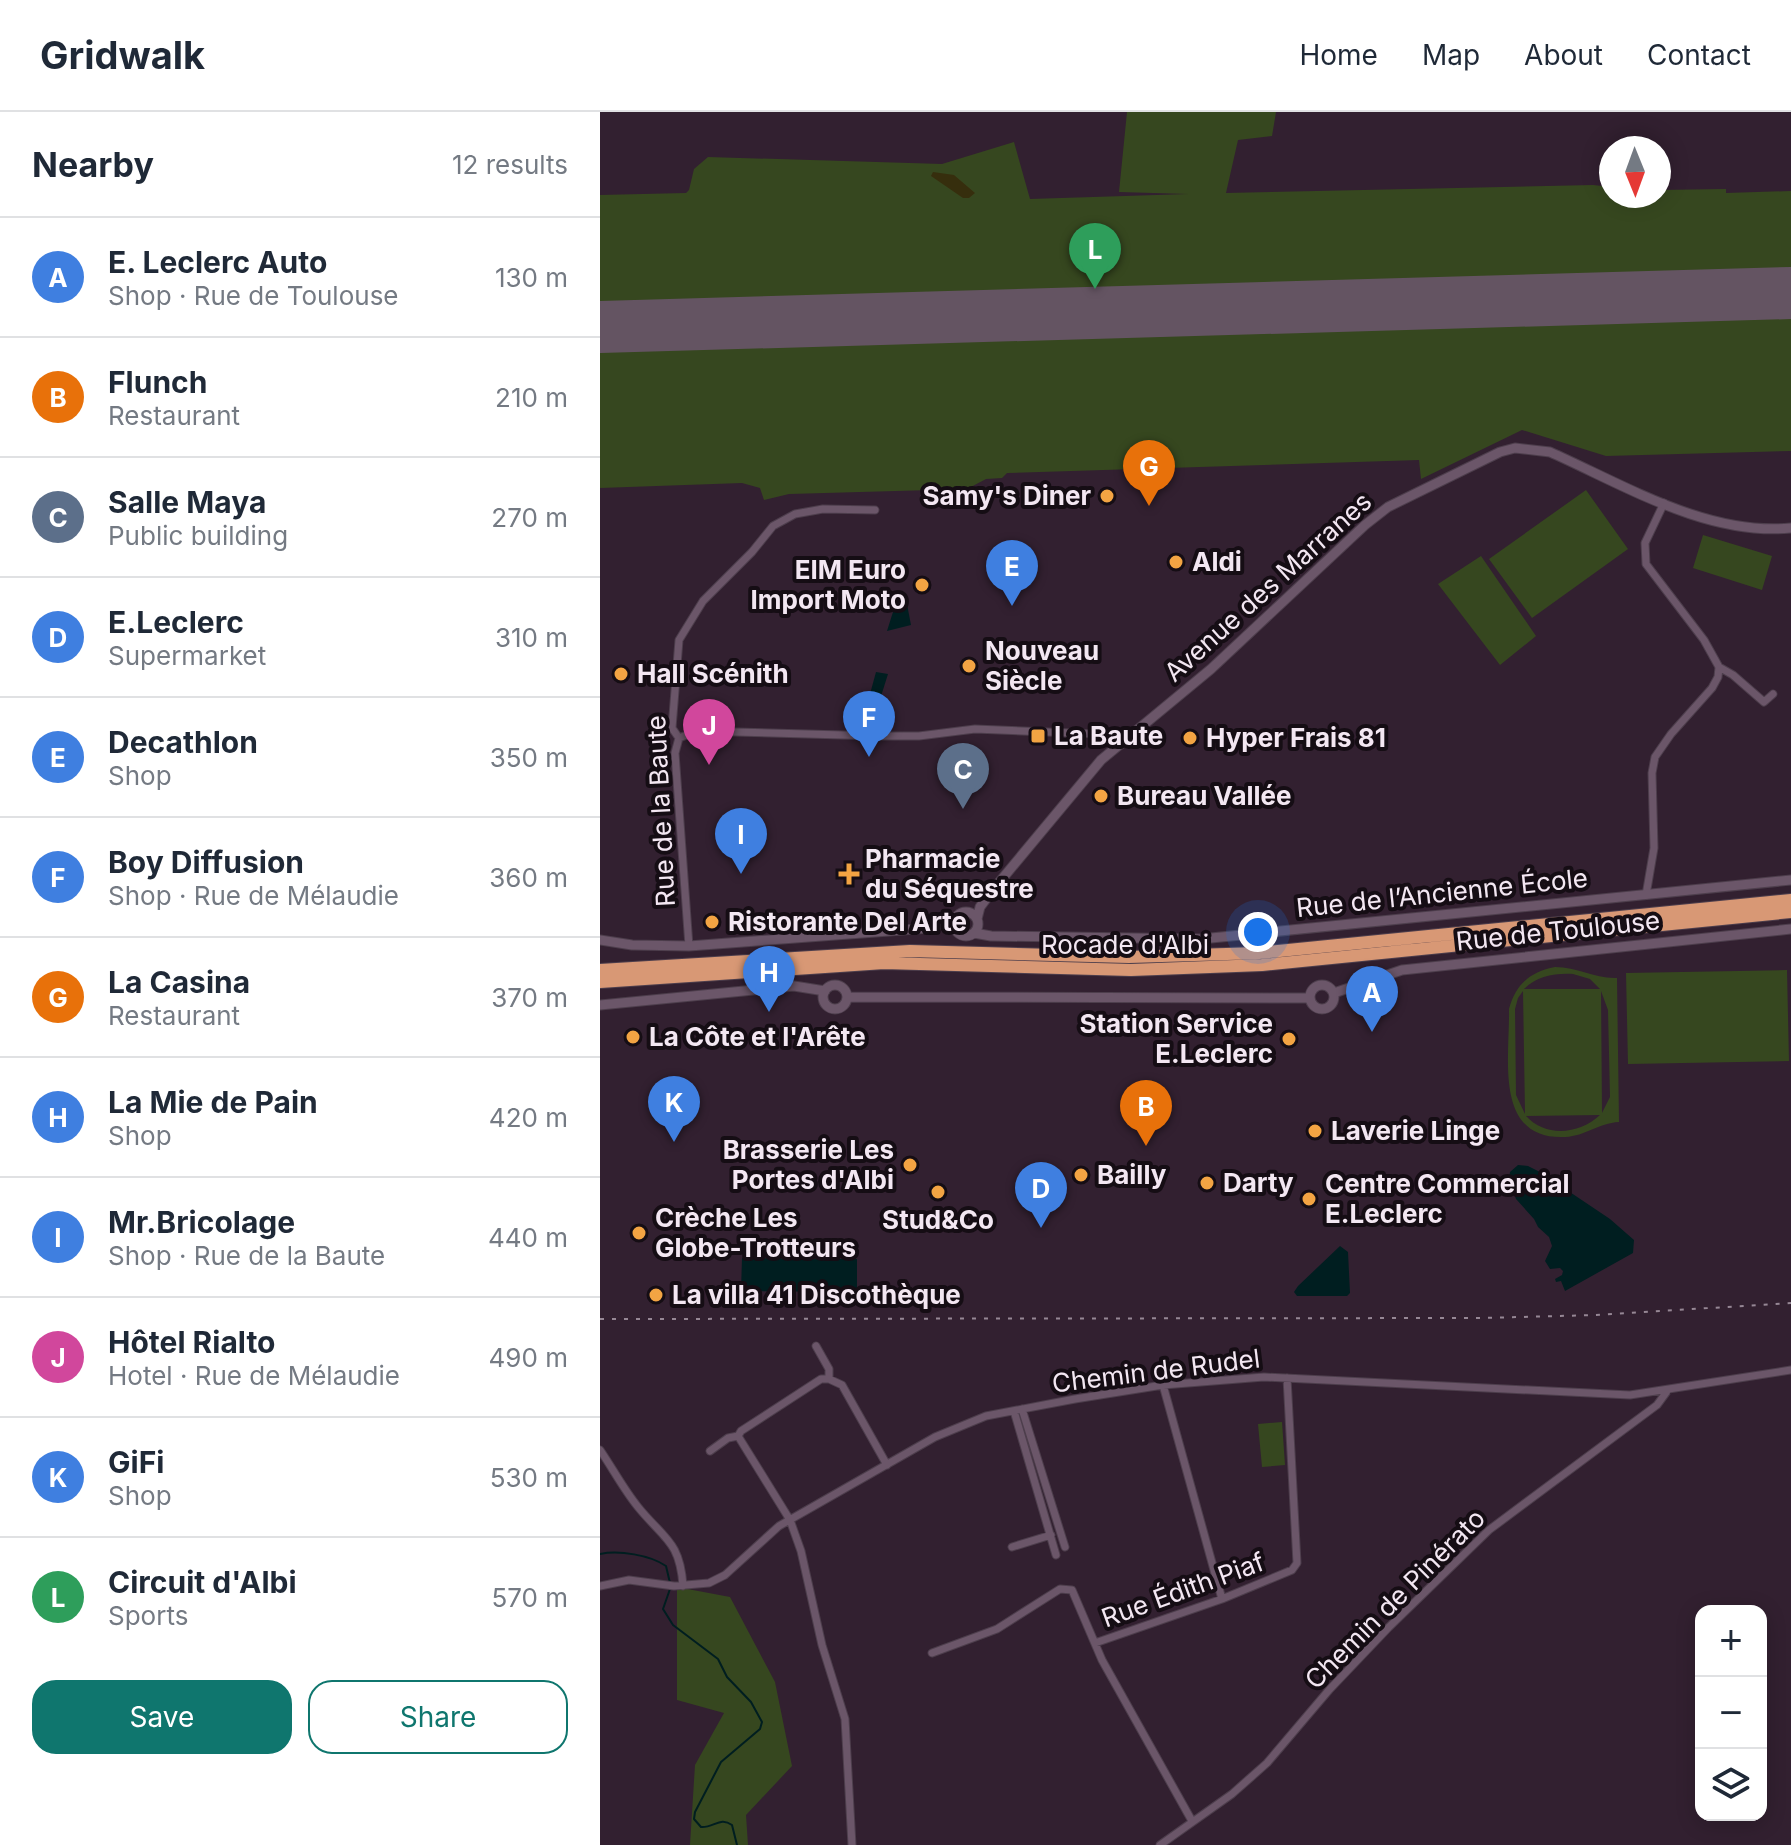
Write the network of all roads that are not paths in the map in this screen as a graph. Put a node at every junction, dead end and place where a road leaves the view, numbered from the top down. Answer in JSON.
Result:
{"nodes":[{"id":1,"x":1664,"y":503,"type":"junction"},
{"id":2,"x":875,"y":510,"type":"dead end"},
{"id":3,"x":1791,"y":528,"type":"edge"},
{"id":4,"x":1719,"y":667,"type":"junction"},
{"id":5,"x":1773,"y":694,"type":"dead end"},
{"id":6,"x":679,"y":738,"type":"junction"},
{"id":7,"x":1121,"y":745,"type":"junction"},
{"id":8,"x":1791,"y":880,"type":"edge"},
{"id":9,"x":1646,"y":895,"type":"junction"},
{"id":10,"x":1791,"y":900,"type":"edge"},
{"id":11,"x":980,"y":907,"type":"junction"},
{"id":12,"x":968,"y":912,"type":"junction"},
{"id":13,"x":1791,"y":912,"type":"edge"},
{"id":14,"x":956,"y":919,"type":"junction"},
{"id":15,"x":977,"y":921,"type":"junction"},
{"id":16,"x":929,"y":928,"type":"junction"},
{"id":17,"x":1791,"y":929,"type":"edge"},
{"id":18,"x":974,"y":933,"type":"junction"},
{"id":19,"x":960,"y":934,"type":"junction"},
{"id":20,"x":1001,"y":934,"type":"junction"},
{"id":21,"x":603,"y":939,"type":"edge"},
{"id":22,"x":689,"y":946,"type":"junction"},
{"id":23,"x":884,"y":963,"type":"junction"},
{"id":24,"x":600,"y":967,"type":"edge"},
{"id":25,"x":600,"y":982,"type":"edge"},
{"id":26,"x":600,"y":990,"type":"edge"},
{"id":27,"x":825,"y":991,"type":"junction"},
{"id":28,"x":1334,"y":993,"type":"junction"},
{"id":29,"x":847,"y":997,"type":"junction"},
{"id":30,"x":1310,"y":998,"type":"junction"},
{"id":31,"x":600,"y":1005,"type":"edge"},
{"id":32,"x":816,"y":1346,"type":"dead end"},
{"id":33,"x":1789,"y":1371,"type":"edge"},
{"id":34,"x":1287,"y":1378,"type":"junction"},
{"id":35,"x":829,"y":1379,"type":"junction"},
{"id":36,"x":1163,"y":1385,"type":"junction"},
{"id":37,"x":1668,"y":1390,"type":"junction"},
{"id":38,"x":1018,"y":1410,"type":"junction"},
{"id":39,"x":738,"y":1436,"type":"junction"},
{"id":40,"x":600,"y":1450,"type":"edge"},
{"id":41,"x":710,"y":1451,"type":"dead end"},
{"id":42,"x":887,"y":1465,"type":"junction"},
{"id":43,"x":790,"y":1520,"type":"junction"},
{"id":44,"x":1051,"y":1535,"type":"junction"},
{"id":45,"x":1012,"y":1547,"type":"dead end"},
{"id":46,"x":1065,"y":1547,"type":"dead end"},
{"id":47,"x":1056,"y":1555,"type":"dead end"},
{"id":48,"x":600,"y":1586,"type":"edge"},
{"id":49,"x":679,"y":1586,"type":"junction"},
{"id":50,"x":1222,"y":1599,"type":"junction"},
{"id":51,"x":1095,"y":1643,"type":"junction"},
{"id":52,"x":932,"y":1653,"type":"dead end"},
{"id":53,"x":1192,"y":1821,"type":"junction"},
{"id":54,"x":852,"y":1845,"type":"edge"},
{"id":55,"x":1160,"y":1845,"type":"edge"}],
"edges":[{"from":1,"to":3,"type":"street","name":"Avenue des Marranes"},
{"from":1,"to":4,"type":"street"},
{"from":1,"to":7,"type":"street","name":"Avenue des Marranes"},
{"from":2,"to":6,"type":"street","name":"Rue de la Baute"},
{"from":4,"to":5,"type":"street"},
{"from":4,"to":9,"type":"street"},
{"from":6,"to":7,"type":"street"},
{"from":6,"to":22,"type":"street","name":"Rue de la Baute"},
{"from":7,"to":11,"type":"street","name":"Avenue des Marranes"},
{"from":8,"to":9,"type":"street","name":"Rue de l’Ancienne École"},
{"from":9,"to":20,"type":"street","name":"Rue de l’Ancienne École"},
{"from":10,"to":24,"type":"highway","name":"Rocade d'Albi"},
{"from":11,"to":12,"type":"street","name":"Avenue des Marranes"},
{"from":11,"to":15,"type":"street","name":"Avenue des Marranes"},
{"from":12,"to":14,"type":"street"},
{"from":12,"to":15,"type":"street"},
{"from":13,"to":23,"type":"highway","name":"Rocade d'Albi"},
{"from":14,"to":16,"type":"street"},
{"from":14,"to":19,"type":"street"},
{"from":15,"to":18,"type":"street"},
{"from":15,"to":20,"type":"street"},
{"from":16,"to":19,"type":"street"},
{"from":16,"to":22,"type":"street"},
{"from":17,"to":28,"type":"street","name":"Rue de Toulouse"},
{"from":18,"to":19,"type":"street"},
{"from":18,"to":20,"type":"street","name":"Rue de l’Ancienne École"},
{"from":21,"to":22,"type":"street"},
{"from":23,"to":25,"type":"highway","name":"Rocade d'Albi"},
{"from":23,"to":26,"type":"highway"},
{"from":27,"to":29,"type":"street"},
{"from":27,"to":29,"type":"street"},
{"from":27,"to":31,"type":"street"},
{"from":28,"to":30,"type":"street"},
{"from":28,"to":30,"type":"street"},
{"from":29,"to":30,"type":"street"},
{"from":32,"to":35,"type":"street"},
{"from":33,"to":37,"type":"street","name":"Chemin de Rudel"},
{"from":34,"to":36,"type":"street","name":"Chemin de Rudel"},
{"from":34,"to":37,"type":"street","name":"Chemin de Rudel"},
{"from":34,"to":50,"type":"street","name":"Rue Édith Piaf"},
{"from":35,"to":39,"type":"street"},
{"from":35,"to":42,"type":"street"},
{"from":36,"to":38,"type":"street","name":"Chemin de Rudel"},
{"from":36,"to":50,"type":"street"},
{"from":37,"to":53,"type":"street","name":"Chemin de Pinérato"},
{"from":38,"to":42,"type":"street","name":"Chemin de Rudel"},
{"from":38,"to":44,"type":"street"},
{"from":38,"to":46,"type":"street"},
{"from":39,"to":41,"type":"street"},
{"from":39,"to":43,"type":"street"},
{"from":40,"to":49,"type":"street"},
{"from":42,"to":43,"type":"street","name":"Chemin de Rudel"},
{"from":43,"to":49,"type":"street","name":"Chemin de Rudel"},
{"from":43,"to":54,"type":"street"},
{"from":44,"to":45,"type":"street"},
{"from":44,"to":47,"type":"street"},
{"from":48,"to":49,"type":"street","name":"Chemin de Rudel"},
{"from":50,"to":51,"type":"street","name":"Rue Édith Piaf"},
{"from":51,"to":52,"type":"street"},
{"from":51,"to":53,"type":"street","name":"Rue Édith Piaf"},
{"from":53,"to":55,"type":"street","name":"Chemin de Pinérato"}]}
